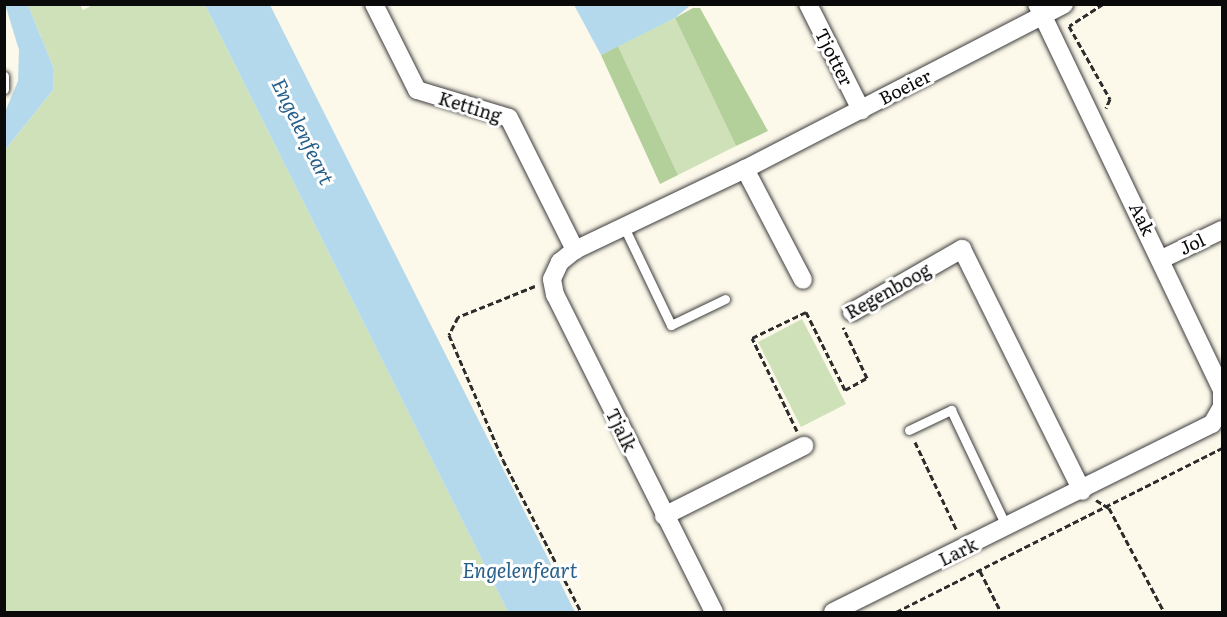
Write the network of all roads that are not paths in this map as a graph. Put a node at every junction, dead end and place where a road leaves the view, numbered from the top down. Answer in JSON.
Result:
{"nodes":[{"id":1,"x":374,"y":4,"type":"edge"},
{"id":2,"x":808,"y":4,"type":"edge"},
{"id":3,"x":1064,"y":4,"type":"edge"},
{"id":4,"x":1040,"y":11,"type":"edge"},
{"id":5,"x":4,"y":76,"type":"edge"},
{"id":6,"x":4,"y":89,"type":"edge"},
{"id":7,"x":861,"y":110,"type":"junction"},
{"id":8,"x":745,"y":169,"type":"junction"},
{"id":9,"x":624,"y":227,"type":"junction"},
{"id":10,"x":1222,"y":230,"type":"edge"},
{"id":11,"x":575,"y":250,"type":"junction"},
{"id":12,"x":1162,"y":258,"type":"junction"},
{"id":13,"x":803,"y":280,"type":"dead end"},
{"id":14,"x":725,"y":299,"type":"dead end"},
{"id":15,"x":852,"y":312,"type":"road end"},
{"id":16,"x":1212,"y":424,"type":"joint"},
{"id":17,"x":909,"y":430,"type":"road end"},
{"id":18,"x":804,"y":446,"type":"road end"},
{"id":19,"x":1082,"y":491,"type":"junction"},
{"id":20,"x":664,"y":516,"type":"junction"},
{"id":21,"x":1007,"y":528,"type":"junction"},
{"id":22,"x":714,"y":612,"type":"edge"},
{"id":23,"x":833,"y":612,"type":"edge"}],
"edges":[{"from":1,"to":11,"type":"street","name":"Ketting"},
{"from":2,"to":7,"type":"street","name":"Tjotter"},
{"from":3,"to":4,"type":"street","name":"Boeier"},
{"from":4,"to":7,"type":"street","name":"Boeier"},
{"from":4,"to":12,"type":"street","name":"Aak"},
{"from":5,"to":6,"type":"lane"},
{"from":7,"to":8,"type":"street","name":"Boeier"},
{"from":8,"to":9,"type":"street","name":"Boeier"},
{"from":8,"to":13,"type":"street"},
{"from":9,"to":11,"type":"street","name":"Boeier"},
{"from":9,"to":14,"type":"lane"},
{"from":10,"to":12,"type":"street","name":"Jol"},
{"from":11,"to":20,"type":"street","name":"Tjalk"},
{"from":12,"to":16,"type":"street","name":"Aak"},
{"from":15,"to":19,"type":"street","name":"Regenboog"},
{"from":16,"to":19,"type":"street","name":"Lark"},
{"from":17,"to":21,"type":"lane"},
{"from":18,"to":20,"type":"street"},
{"from":19,"to":21,"type":"street","name":"Lark"},
{"from":20,"to":22,"type":"street","name":"Tjalk"},
{"from":21,"to":23,"type":"street","name":"Lark"}]}
